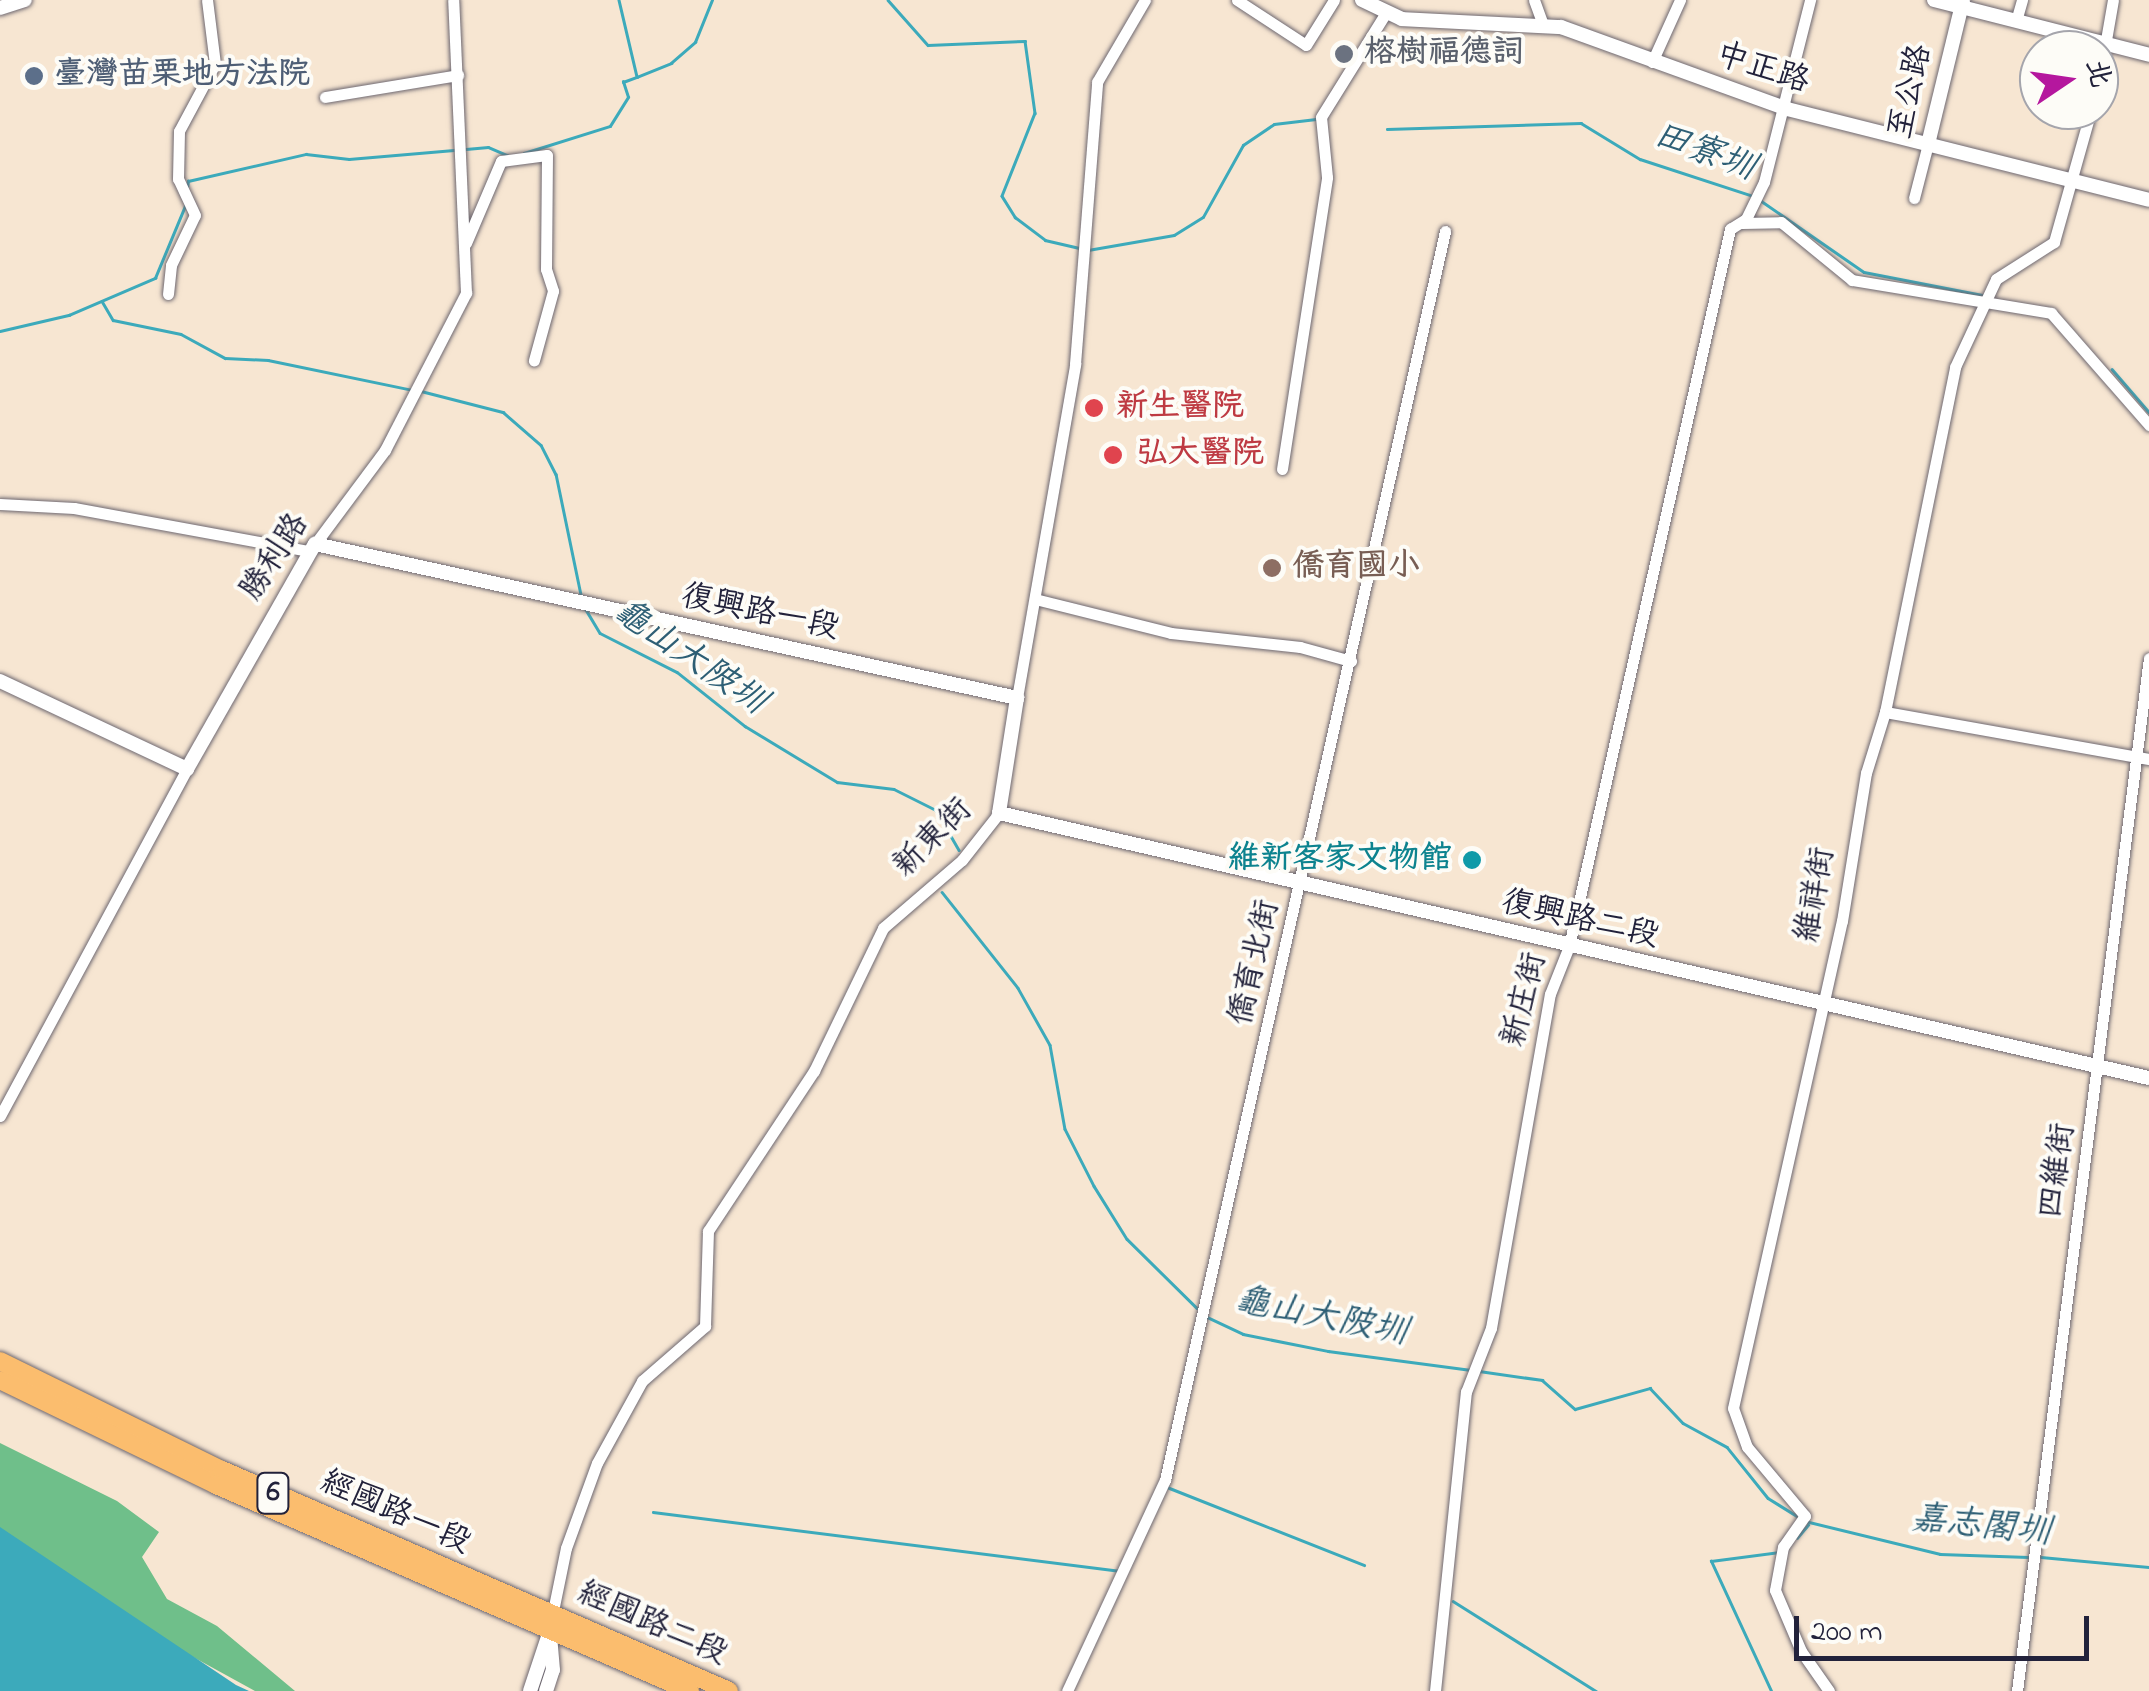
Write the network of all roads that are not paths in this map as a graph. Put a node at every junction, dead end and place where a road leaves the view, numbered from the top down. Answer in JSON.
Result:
{"nodes":[{"id":1,"x":207,"y":0,"type":"edge"},
{"id":2,"x":453,"y":0,"type":"edge"},
{"id":3,"x":1145,"y":0,"type":"edge"},
{"id":4,"x":1237,"y":0,"type":"edge"},
{"id":5,"x":1334,"y":0,"type":"edge"},
{"id":6,"x":1362,"y":0,"type":"edge"},
{"id":7,"x":1534,"y":0,"type":"edge"},
{"id":8,"x":1680,"y":0,"type":"edge"},
{"id":9,"x":1810,"y":0,"type":"edge"},
{"id":10,"x":1934,"y":0,"type":"edge"},
{"id":11,"x":2022,"y":0,"type":"edge"},
{"id":12,"x":2112,"y":0,"type":"edge"},
{"id":13,"x":1962,"y":4,"type":"edge"},
{"id":14,"x":1384,"y":14,"type":"junction"},
{"id":15,"x":2016,"y":21,"type":"junction"},
{"id":16,"x":1542,"y":22,"type":"junction"},
{"id":17,"x":2050,"y":30,"type":"edge"},
{"id":18,"x":2109,"y":30,"type":"edge"},
{"id":19,"x":2119,"y":48,"type":"edge"},
{"id":20,"x":2149,"y":55,"type":"edge"},
{"id":21,"x":1652,"y":62,"type":"junction"},
{"id":22,"x":458,"y":75,"type":"junction"},
{"id":23,"x":325,"y":97,"type":"dead end"},
{"id":24,"x":1778,"y":106,"type":"junction"},
{"id":25,"x":2086,"y":130,"type":"edge"},
{"id":26,"x":1928,"y":144,"type":"junction"},
{"id":27,"x":2073,"y":181,"type":"junction"},
{"id":28,"x":1914,"y":198,"type":"dead end"},
{"id":29,"x":2149,"y":200,"type":"edge"},
{"id":30,"x":1744,"y":221,"type":"junction"},
{"id":31,"x":1445,"y":231,"type":"dead end"},
{"id":32,"x":465,"y":246,"type":"junction"},
{"id":33,"x":168,"y":294,"type":"dead end"},
{"id":34,"x":1987,"y":303,"type":"junction"},
{"id":35,"x":534,"y":360,"type":"dead end"},
{"id":36,"x":2149,"y":425,"type":"edge"},
{"id":37,"x":1282,"y":469,"type":"dead end"},
{"id":38,"x":0,"y":504,"type":"edge"},
{"id":39,"x":312,"y":548,"type":"junction"},
{"id":40,"x":1036,"y":600,"type":"junction"},
{"id":41,"x":2149,"y":658,"type":"edge"},
{"id":42,"x":1351,"y":661,"type":"junction"},
{"id":43,"x":0,"y":681,"type":"edge"},
{"id":44,"x":1017,"y":698,"type":"junction"},
{"id":45,"x":1885,"y":712,"type":"junction"},
{"id":46,"x":2143,"y":759,"type":"edge"},
{"id":47,"x":186,"y":769,"type":"junction"},
{"id":48,"x":999,"y":814,"type":"junction"},
{"id":49,"x":1302,"y":886,"type":"junction"},
{"id":50,"x":1568,"y":946,"type":"junction"},
{"id":51,"x":1824,"y":1005,"type":"junction"},
{"id":52,"x":2102,"y":1068,"type":"junction"},
{"id":53,"x":2149,"y":1078,"type":"edge"},
{"id":54,"x":0,"y":1116,"type":"edge"},
{"id":55,"x":0,"y":1361,"type":"edge"},
{"id":56,"x":0,"y":1380,"type":"edge"},
{"id":57,"x":551,"y":1622,"type":"junction"},
{"id":58,"x":530,"y":1686,"type":"edge"},
{"id":59,"x":546,"y":1689,"type":"edge"},
{"id":60,"x":690,"y":1691,"type":"edge"},
{"id":61,"x":729,"y":1691,"type":"edge"},
{"id":62,"x":1067,"y":1691,"type":"edge"},
{"id":63,"x":1435,"y":1691,"type":"edge"},
{"id":64,"x":1829,"y":1691,"type":"edge"},
{"id":65,"x":2017,"y":1691,"type":"edge"}],
"edges":[{"from":1,"to":33,"type":"street"},
{"from":2,"to":22,"type":"street","name":"勝利路"},
{"from":3,"to":40,"type":"street","name":"新東街"},
{"from":4,"to":5,"type":"street"},
{"from":6,"to":14,"type":"street","name":"中正路"},
{"from":7,"to":16,"type":"street"},
{"from":8,"to":21,"type":"street"},
{"from":9,"to":24,"type":"street"},
{"from":10,"to":13,"type":"street"},
{"from":11,"to":15,"type":"street"},
{"from":12,"to":18,"type":"street"},
{"from":13,"to":15,"type":"street"},
{"from":13,"to":26,"type":"street","name":"至公路"},
{"from":14,"to":16,"type":"street","name":"中正路"},
{"from":14,"to":37,"type":"street"},
{"from":15,"to":17,"type":"street"},
{"from":16,"to":21,"type":"street","name":"中正路"},
{"from":19,"to":20,"type":"street"},
{"from":21,"to":24,"type":"street","name":"中正路"},
{"from":22,"to":23,"type":"street"},
{"from":22,"to":32,"type":"street","name":"勝利路"},
{"from":24,"to":26,"type":"street","name":"中正路"},
{"from":24,"to":30,"type":"street"},
{"from":25,"to":27,"type":"street","name":"維祥街"},
{"from":26,"to":27,"type":"street","name":"中正路"},
{"from":26,"to":28,"type":"street","name":"至公路"},
{"from":27,"to":29,"type":"street","name":"中正路"},
{"from":27,"to":34,"type":"street","name":"維祥街"},
{"from":30,"to":34,"type":"street"},
{"from":30,"to":50,"type":"street","name":"新庄街"},
{"from":31,"to":42,"type":"street","name":"僑育北街"},
{"from":32,"to":35,"type":"street"},
{"from":32,"to":39,"type":"street","name":"勝利路"},
{"from":34,"to":36,"type":"street"},
{"from":34,"to":45,"type":"street","name":"維祥街"},
{"from":38,"to":39,"type":"street"},
{"from":39,"to":44,"type":"street","name":"復興路一段"},
{"from":39,"to":47,"type":"street","name":"勝利路"},
{"from":40,"to":42,"type":"street"},
{"from":40,"to":44,"type":"street","name":"新東街"},
{"from":41,"to":46,"type":"street","name":"四維街"},
{"from":42,"to":49,"type":"street","name":"僑育北街"},
{"from":43,"to":47,"type":"street"},
{"from":44,"to":48,"type":"street","name":"新東街"},
{"from":45,"to":46,"type":"street"},
{"from":45,"to":51,"type":"street","name":"維祥街"},
{"from":46,"to":52,"type":"street","name":"四維街"},
{"from":47,"to":54,"type":"street","name":"勝利路"},
{"from":48,"to":49,"type":"street","name":"復興路二段"},
{"from":48,"to":57,"type":"street","name":"新東街"},
{"from":49,"to":50,"type":"street","name":"復興路二段"},
{"from":49,"to":62,"type":"street","name":"僑育北街"},
{"from":50,"to":51,"type":"street","name":"復興路二段"},
{"from":50,"to":63,"type":"street","name":"新庄街"},
{"from":51,"to":52,"type":"street","name":"復興路二段"},
{"from":51,"to":64,"type":"street","name":"維祥街"},
{"from":52,"to":53,"type":"street","name":"復興路二段"},
{"from":52,"to":65,"type":"street","name":"四維街"},
{"from":55,"to":57,"type":"main road","name":"經國路一段","number":"6"},
{"from":56,"to":57,"type":"main road","name":"經國路一段","number":"6"},
{"from":57,"to":58,"type":"street"},
{"from":57,"to":59,"type":"street"},
{"from":57,"to":60,"type":"main road","name":"經國路二段","number":"6"},
{"from":57,"to":61,"type":"main road","name":"經國路二段","number":"6"}]}
